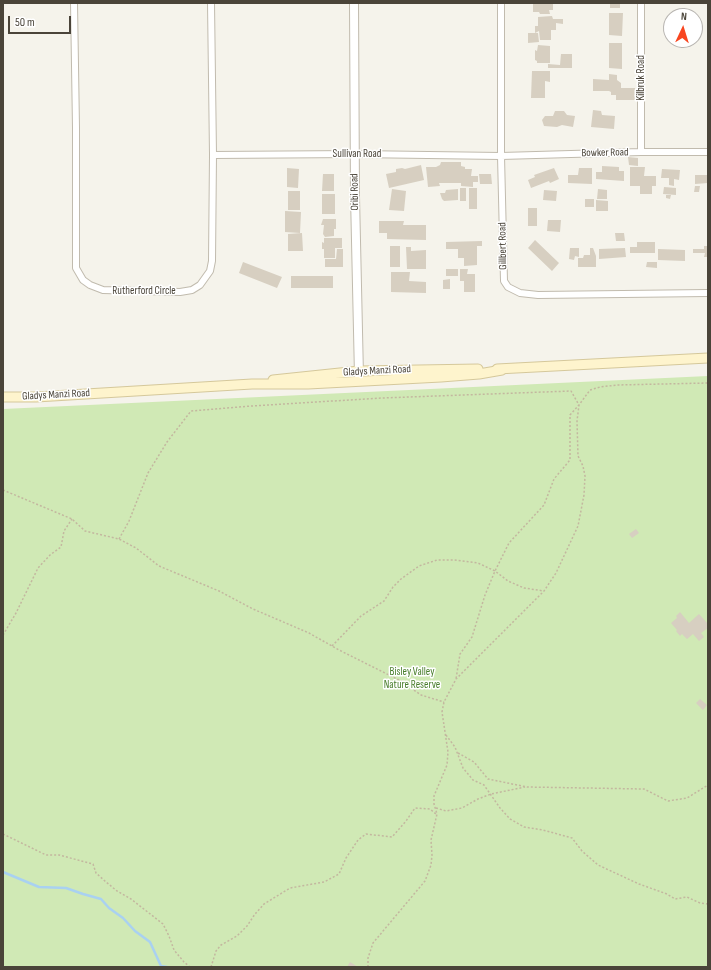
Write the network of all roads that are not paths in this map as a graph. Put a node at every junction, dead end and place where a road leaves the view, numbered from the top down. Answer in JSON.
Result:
{"nodes":[{"id":1,"x":74,"y":3,"type":"edge"},
{"id":2,"x":211,"y":3,"type":"edge"},
{"id":3,"x":354,"y":3,"type":"edge"},
{"id":4,"x":501,"y":3,"type":"edge"},
{"id":5,"x":641,"y":3,"type":"edge"},
{"id":6,"x":641,"y":152,"type":"junction"},
{"id":7,"x":708,"y":152,"type":"edge"},
{"id":8,"x":355,"y":154,"type":"junction"},
{"id":9,"x":213,"y":155,"type":"junction"},
{"id":10,"x":501,"y":156,"type":"junction"},
{"id":11,"x":708,"y":293,"type":"edge"},
{"id":12,"x":708,"y":358,"type":"edge"},
{"id":13,"x":502,"y":370,"type":"junction"},
{"id":14,"x":359,"y":371,"type":"junction"},
{"id":15,"x":359,"y":381,"type":"junction"},
{"id":16,"x":252,"y":384,"type":"junction"},
{"id":17,"x":3,"y":397,"type":"edge"}],
"edges":[{"from":1,"to":9,"type":"street","name":"Rutherford Circle"},
{"from":2,"to":9,"type":"street","name":"Rutherford Circle"},
{"from":3,"to":8,"type":"street","name":"Oribi Road"},
{"from":4,"to":10,"type":"street","name":"Gillbert Road"},
{"from":5,"to":6,"type":"street","name":"Kilbruk Road"},
{"from":6,"to":7,"type":"street","name":"Bowker Road"},
{"from":6,"to":10,"type":"street","name":"Bowker Road"},
{"from":8,"to":9,"type":"street","name":"Sullivan Road"},
{"from":8,"to":10,"type":"street","name":"Sullivan Road"},
{"from":8,"to":14,"type":"street","name":"Oribi Road"},
{"from":10,"to":11,"type":"street","name":"Gillbert Road"},
{"from":12,"to":13,"type":"main road","name":"Gladys Manzi Road"},
{"from":13,"to":14,"type":"main road","name":"Gladys Manzi Road"},
{"from":13,"to":15,"type":"main road","name":"Gladys Manzi Road"},
{"from":14,"to":15,"type":"street","name":"Oribi Road"},
{"from":14,"to":16,"type":"main road","name":"Gladys Manzi Road"},
{"from":15,"to":16,"type":"main road","name":"Gladys Manzi Road"},
{"from":16,"to":17,"type":"main road","name":"Gladys Manzi Road"}]}
